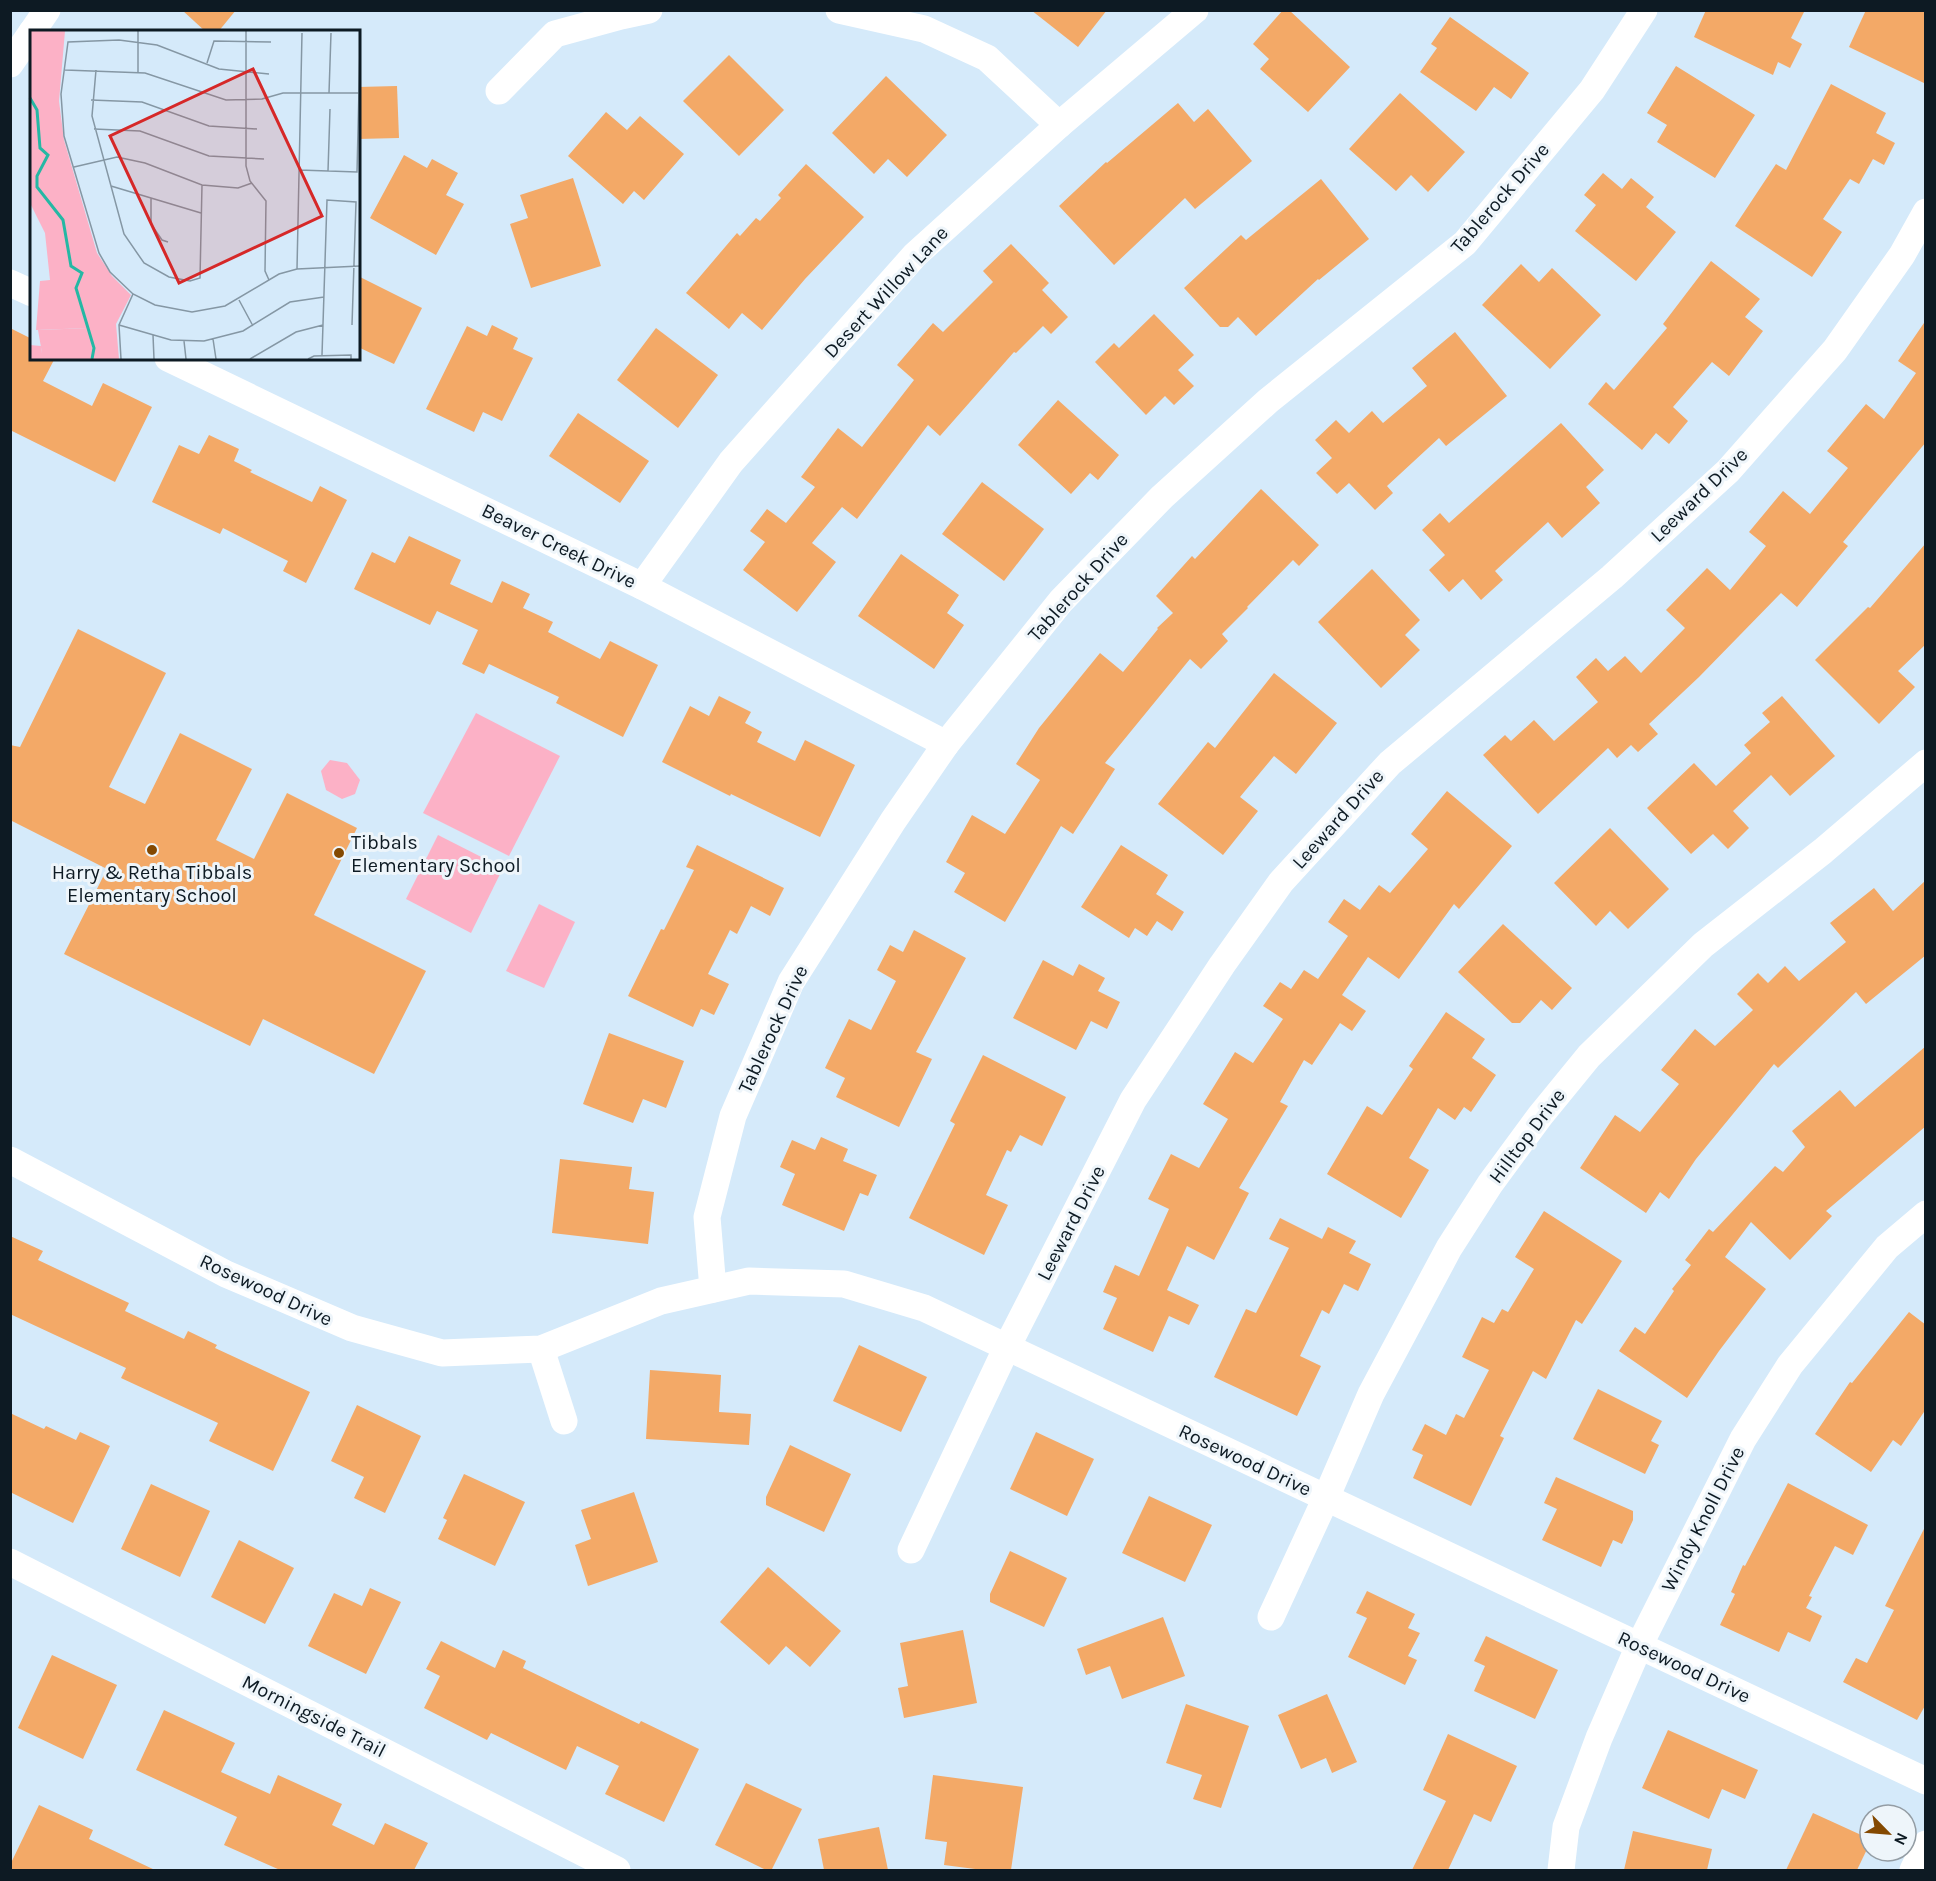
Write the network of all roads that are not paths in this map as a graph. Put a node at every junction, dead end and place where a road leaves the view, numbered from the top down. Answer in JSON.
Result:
{"nodes":[{"id":1,"x":46,"y":10,"type":"edge"},
{"id":2,"x":649,"y":10,"type":"edge"},
{"id":3,"x":839,"y":10,"type":"edge"},
{"id":4,"x":1195,"y":10,"type":"edge"},
{"id":5,"x":1644,"y":10,"type":"edge"},
{"id":6,"x":33,"y":30,"type":"edge"},
{"id":7,"x":30,"y":35,"type":"edge"},
{"id":8,"x":10,"y":64,"type":"edge"},
{"id":9,"x":499,"y":92,"type":"dead end"},
{"id":10,"x":1059,"y":125,"type":"junction"},
{"id":11,"x":1926,"y":212,"type":"edge"},
{"id":12,"x":10,"y":283,"type":"edge"},
{"id":13,"x":30,"y":292,"type":"edge"},
{"id":14,"x":172,"y":360,"type":"edge"},
{"id":15,"x":642,"y":586,"type":"junction"},
{"id":16,"x":946,"y":744,"type":"junction"},
{"id":17,"x":1926,"y":763,"type":"edge"},
{"id":18,"x":10,"y":1160,"type":"edge"},
{"id":19,"x":1926,"y":1214,"type":"edge"},
{"id":20,"x":713,"y":1289,"type":"junction"},
{"id":21,"x":1007,"y":1347,"type":"junction"},
{"id":22,"x":541,"y":1350,"type":"junction"},
{"id":23,"x":564,"y":1421,"type":"dead end"},
{"id":24,"x":1326,"y":1498,"type":"junction"},
{"id":25,"x":911,"y":1550,"type":"dead end"},
{"id":26,"x":10,"y":1562,"type":"edge"},
{"id":27,"x":1271,"y":1617,"type":"dead end"},
{"id":28,"x":1639,"y":1646,"type":"junction"},
{"id":29,"x":1926,"y":1781,"type":"edge"},
{"id":30,"x":1926,"y":1844,"type":"edge"},
{"id":31,"x":613,"y":1870,"type":"edge"},
{"id":32,"x":1562,"y":1870,"type":"edge"},
{"id":33,"x":1913,"y":1870,"type":"edge"}],
"edges":[{"from":1,"to":6,"type":"street"},
{"from":2,"to":9,"type":"street"},
{"from":3,"to":10,"type":"street"},
{"from":4,"to":10,"type":"street","name":"Desert Willow Lane"},
{"from":5,"to":16,"type":"street","name":"Tablerock Drive"},
{"from":7,"to":8,"type":"street"},
{"from":10,"to":15,"type":"street","name":"Desert Willow Lane"},
{"from":11,"to":21,"type":"street","name":"Leeward Drive"},
{"from":12,"to":13,"type":"street"},
{"from":14,"to":15,"type":"street","name":"Beaver Creek Drive"},
{"from":15,"to":16,"type":"street","name":"Beaver Creek Drive"},
{"from":16,"to":20,"type":"street","name":"Tablerock Drive"},
{"from":17,"to":24,"type":"street","name":"Hilltop Drive"},
{"from":18,"to":22,"type":"street","name":"Rosewood Drive"},
{"from":19,"to":28,"type":"street","name":"Windy Knoll Drive"},
{"from":20,"to":21,"type":"street","name":"Rosewood Drive"},
{"from":20,"to":22,"type":"street","name":"Rosewood Drive"},
{"from":21,"to":24,"type":"street","name":"Rosewood Drive"},
{"from":21,"to":25,"type":"street","name":"Leeward Drive"},
{"from":22,"to":23,"type":"street"},
{"from":24,"to":27,"type":"street","name":"Hilltop Drive"},
{"from":24,"to":28,"type":"street","name":"Rosewood Drive"},
{"from":26,"to":31,"type":"street","name":"Morningside Trail"},
{"from":28,"to":29,"type":"street","name":"Rosewood Drive"},
{"from":28,"to":32,"type":"street","name":"Windy Knoll Drive"},
{"from":30,"to":33,"type":"street"}]}
